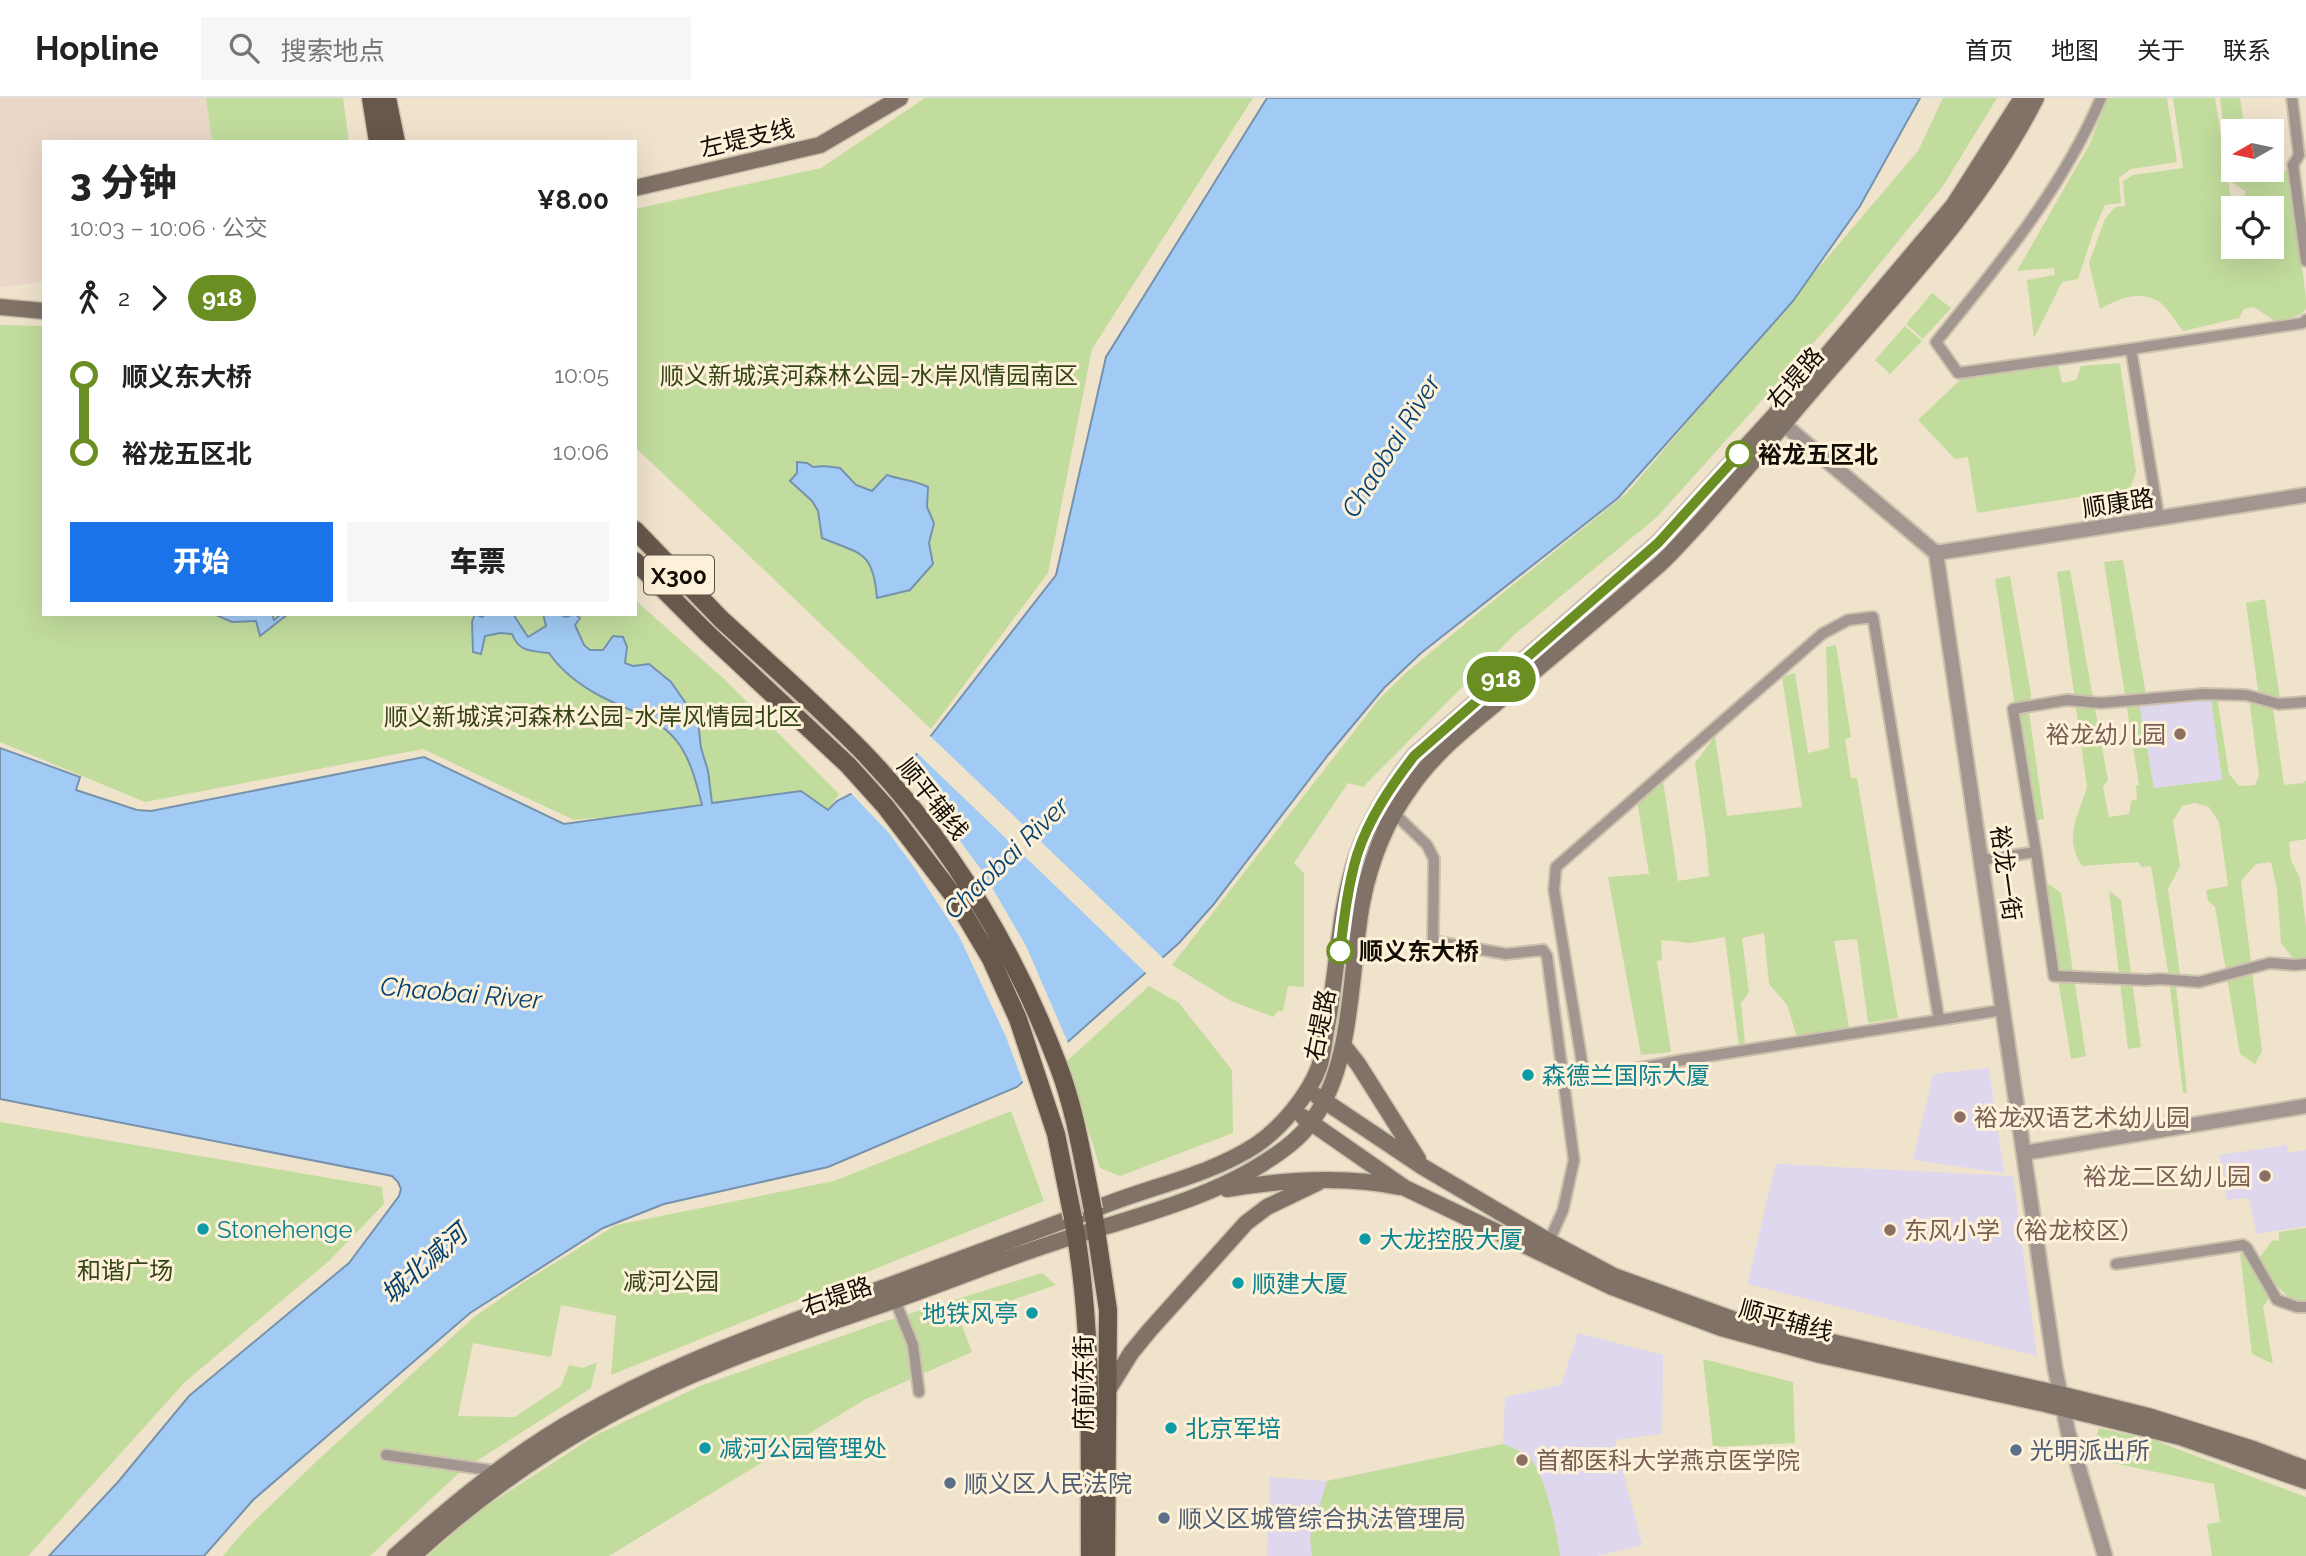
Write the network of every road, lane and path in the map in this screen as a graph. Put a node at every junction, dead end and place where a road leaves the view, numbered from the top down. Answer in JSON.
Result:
{"nodes":[{"id":1,"x":371,"y":98,"type":"edge"},
{"id":2,"x":387,"y":98,"type":"edge"},
{"id":3,"x":900,"y":98,"type":"edge"},
{"id":4,"x":2022,"y":98,"type":"edge"},
{"id":5,"x":2036,"y":98,"type":"edge"},
{"id":6,"x":2101,"y":98,"type":"edge"},
{"id":7,"x":2292,"y":98,"type":"edge"},
{"id":8,"x":378,"y":140,"type":"edge"},
{"id":9,"x":396,"y":140,"type":"edge"},
{"id":10,"x":637,"y":188,"type":"edge"},
{"id":11,"x":2306,"y":261,"type":"edge"},
{"id":12,"x":0,"y":307,"type":"edge"},
{"id":13,"x":42,"y":311,"type":"edge"},
{"id":14,"x":2306,"y":320,"type":"edge"},
{"id":15,"x":2130,"y":349,"type":"junction"},
{"id":16,"x":1779,"y":420,"type":"junction"},
{"id":17,"x":2306,"y":495,"type":"edge"},
{"id":18,"x":2159,"y":519,"type":"junction"},
{"id":19,"x":637,"y":532,"type":"edge"},
{"id":20,"x":1936,"y":553,"type":"junction"},
{"id":21,"x":637,"y":563,"type":"edge"},
{"id":22,"x":2306,"y":702,"type":"edge"},
{"id":23,"x":1394,"y":813,"type":"junction"},
{"id":24,"x":2036,"y":852,"type":"junction"},
{"id":25,"x":1981,"y":860,"type":"junction"},
{"id":26,"x":2306,"y":964,"type":"edge"},
{"id":27,"x":2003,"y":1010,"type":"junction"},
{"id":28,"x":1939,"y":1020,"type":"junction"},
{"id":29,"x":1343,"y":1045,"type":"junction"},
{"id":30,"x":1306,"y":1090,"type":"junction"},
{"id":31,"x":1324,"y":1100,"type":"junction"},
{"id":32,"x":2306,"y":1106,"type":"edge"},
{"id":33,"x":1293,"y":1110,"type":"junction"},
{"id":34,"x":1312,"y":1122,"type":"junction"},
{"id":35,"x":2024,"y":1153,"type":"junction"},
{"id":36,"x":1423,"y":1167,"type":"junction"},
{"id":37,"x":1319,"y":1182,"type":"junction"},
{"id":38,"x":1405,"y":1188,"type":"junction"},
{"id":39,"x":1202,"y":1192,"type":"junction"},
{"id":40,"x":1093,"y":1210,"type":"junction"},
{"id":41,"x":1075,"y":1227,"type":"junction"},
{"id":42,"x":1096,"y":1230,"type":"junction"},
{"id":43,"x":1546,"y":1248,"type":"junction"},
{"id":44,"x":2116,"y":1264,"type":"dead end"},
{"id":45,"x":895,"y":1300,"type":"junction"},
{"id":46,"x":2306,"y":1307,"type":"edge"},
{"id":47,"x":1108,"y":1390,"type":"junction"},
{"id":48,"x":919,"y":1392,"type":"dead end"},
{"id":49,"x":2062,"y":1401,"type":"junction"},
{"id":50,"x":386,"y":1455,"type":"dead end"},
{"id":51,"x":2306,"y":1469,"type":"edge"},
{"id":52,"x":496,"y":1471,"type":"junction"},
{"id":53,"x":2306,"y":1481,"type":"edge"},
{"id":54,"x":395,"y":1556,"type":"edge"},
{"id":55,"x":413,"y":1556,"type":"edge"},
{"id":56,"x":1090,"y":1556,"type":"edge"},
{"id":57,"x":1106,"y":1556,"type":"edge"},
{"id":58,"x":2105,"y":1556,"type":"edge"}],
"edges":[{"from":1,"to":8,"type":"main road"},
{"from":2,"to":9,"type":"main road"},
{"from":3,"to":10,"type":"main road","name":"左堤支线"},
{"from":4,"to":16,"type":"main road","name":"右堤路"},
{"from":5,"to":16,"type":"main road","name":"右堤路"},
{"from":6,"to":15,"type":"street"},
{"from":7,"to":11,"type":"street"},
{"from":12,"to":13,"type":"main road"},
{"from":14,"to":15,"type":"street"},
{"from":15,"to":18,"type":"street"},
{"from":16,"to":20,"type":"street"},
{"from":16,"to":23,"type":"main road","name":"右堤路"},
{"from":16,"to":30,"type":"main road","name":"右堤路"},
{"from":17,"to":18,"type":"street","name":"顺康路"},
{"from":18,"to":20,"type":"street","name":"顺康路"},
{"from":19,"to":40,"type":"main road","name":"顺平辅线","number":"X300","bridge":true},
{"from":20,"to":25,"type":"street","name":"裕龙一街"},
{"from":21,"to":41,"type":"main road","name":"顺平辅线","number":"X300","bridge":true},
{"from":22,"to":24,"type":"street"},
{"from":23,"to":29,"type":"main road","name":"右堤路"},
{"from":23,"to":43,"type":"street"},
{"from":24,"to":25,"type":"street"},
{"from":24,"to":26,"type":"street"},
{"from":25,"to":27,"type":"street","name":"裕龙一街"},
{"from":27,"to":28,"type":"street"},
{"from":27,"to":35,"type":"street","name":"裕龙一街"},
{"from":28,"to":28,"type":"street"},
{"from":29,"to":31,"type":"main road","name":"右堤路"},
{"from":29,"to":36,"type":"main road"},
{"from":30,"to":31,"type":"main road","name":"顺平辅线"},
{"from":30,"to":33,"type":"main road","name":"右堤路"},
{"from":31,"to":34,"type":"main road","name":"右堤路"},
{"from":31,"to":36,"type":"main road","name":"顺平辅线"},
{"from":32,"to":35,"type":"street"},
{"from":33,"to":34,"type":"main road","name":"顺平辅线"},
{"from":33,"to":40,"type":"main road","name":"右堤路"},
{"from":34,"to":38,"type":"main road","name":"顺平辅线"},
{"from":34,"to":39,"type":"main road","name":"右堤路"},
{"from":35,"to":49,"type":"street","name":"裕龙一街"},
{"from":36,"to":43,"type":"main road","name":"顺平辅线"},
{"from":37,"to":38,"type":"main road"},
{"from":37,"to":39,"type":"main road"},
{"from":37,"to":47,"type":"main road"},
{"from":38,"to":43,"type":"main road","name":"顺平辅线"},
{"from":39,"to":42,"type":"main road","name":"右堤路"},
{"from":40,"to":41,"type":"main road","name":"右堤路"},
{"from":40,"to":42,"type":"main road","name":"府前东街"},
{"from":41,"to":42,"type":"main road","name":"右堤路"},
{"from":41,"to":45,"type":"main road","name":"右堤路"},
{"from":41,"to":52,"type":"main road","name":"右堤路"},
{"from":41,"to":56,"type":"main road","name":"府前东街"},
{"from":42,"to":47,"type":"main road","name":"府前东街"},
{"from":43,"to":49,"type":"main road","name":"顺平辅线"},
{"from":44,"to":46,"type":"street"},
{"from":45,"to":48,"type":"street"},
{"from":45,"to":55,"type":"main road","name":"右堤路"},
{"from":47,"to":57,"type":"main road","name":"府前东街"},
{"from":49,"to":51,"type":"main road","name":"顺平辅线"},
{"from":49,"to":53,"type":"main road","name":"顺平辅线"},
{"from":49,"to":58,"type":"street","name":"裕龙一街"},
{"from":50,"to":52,"type":"street"},
{"from":52,"to":54,"type":"main road","name":"右堤路"}]}
